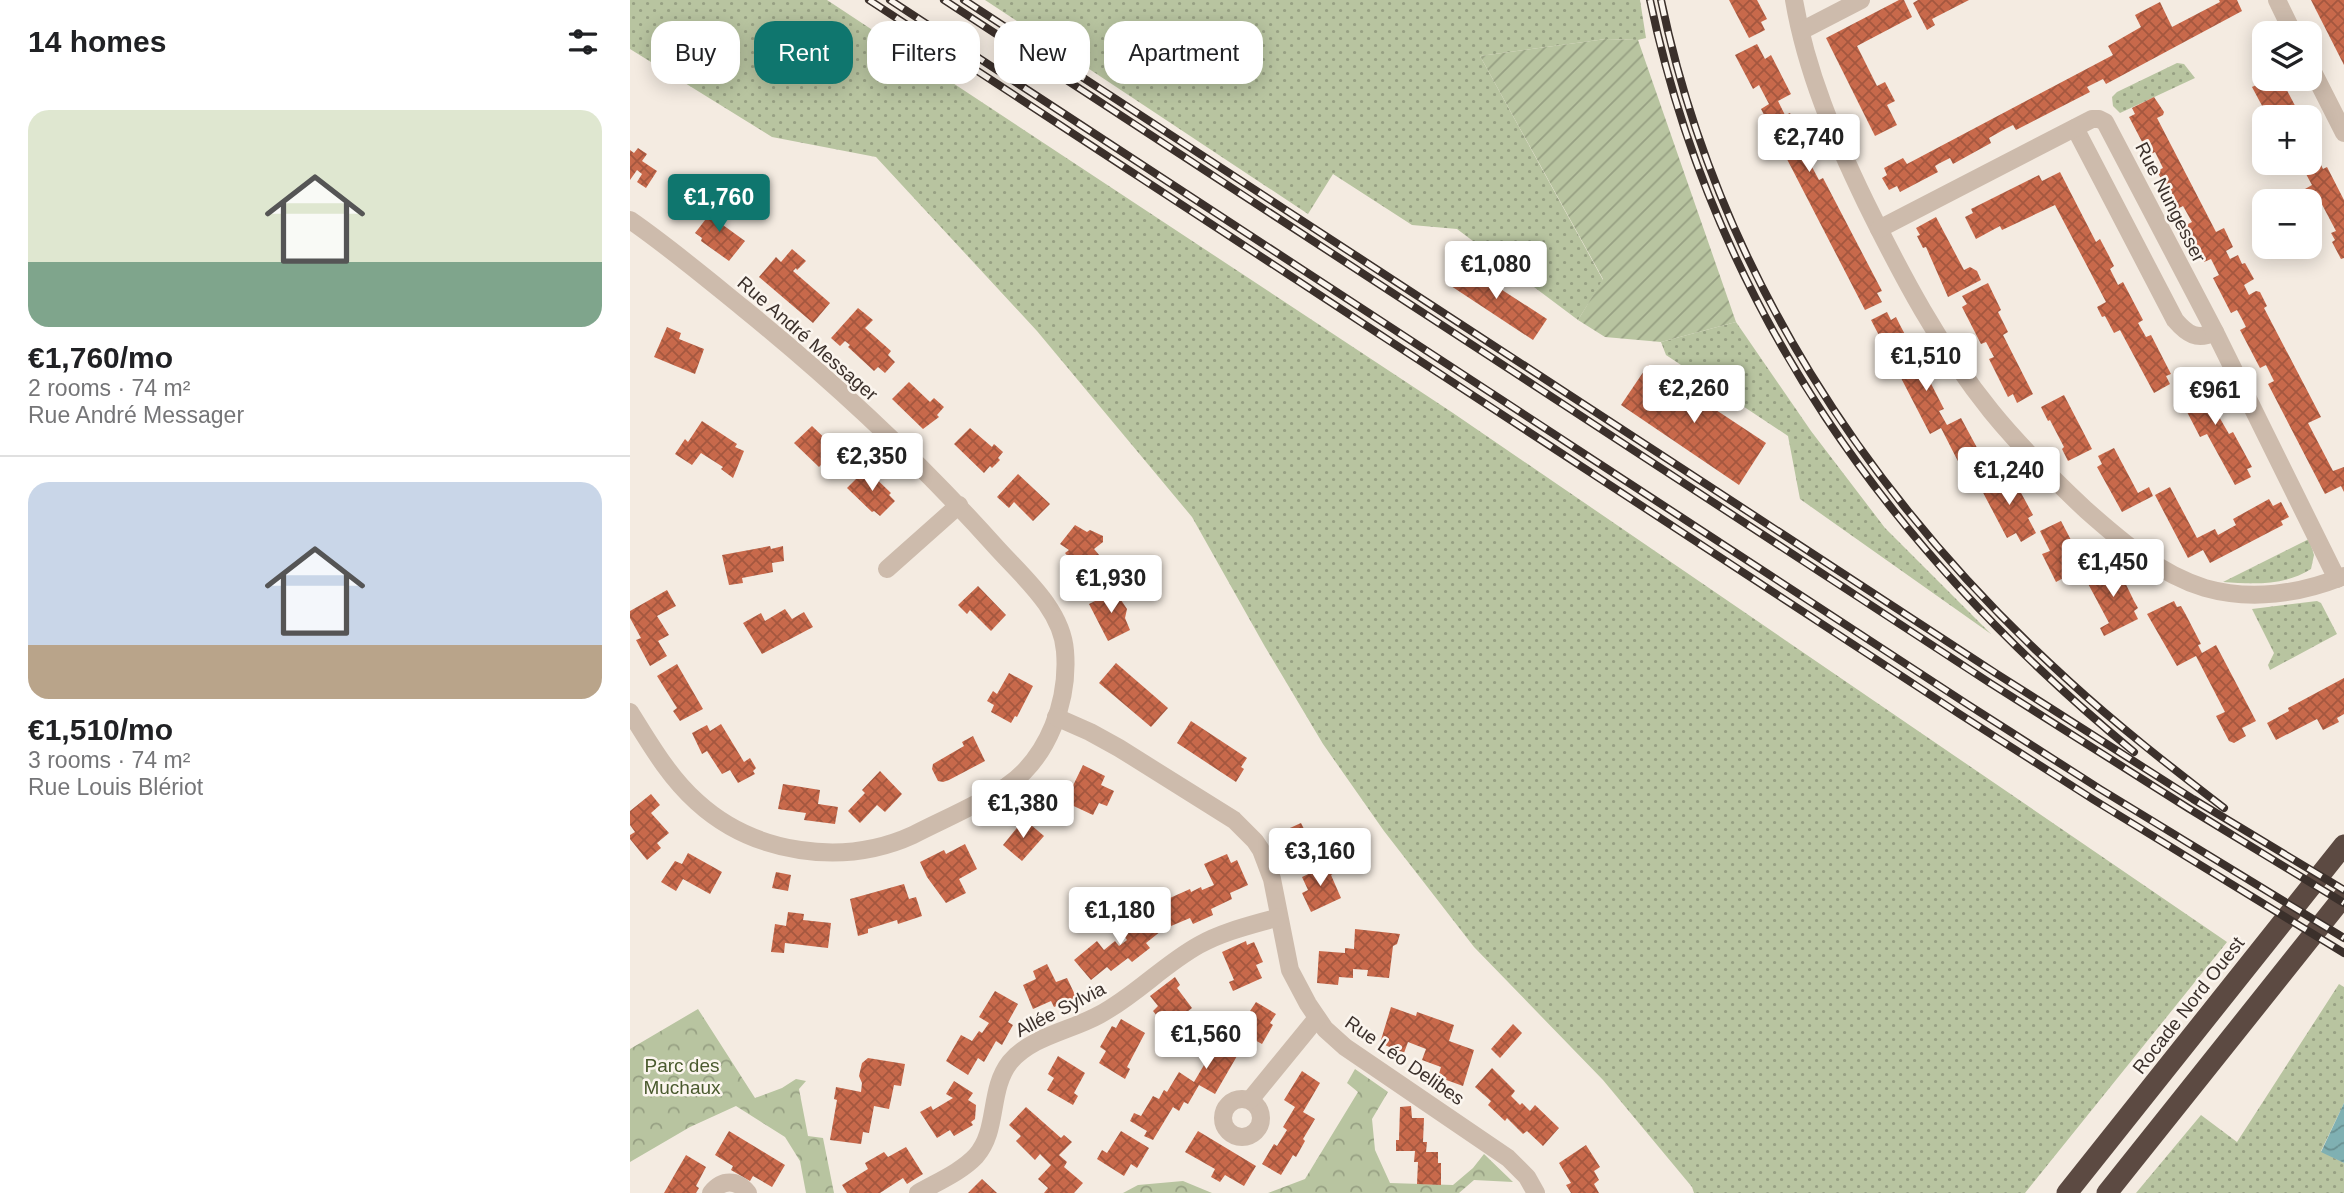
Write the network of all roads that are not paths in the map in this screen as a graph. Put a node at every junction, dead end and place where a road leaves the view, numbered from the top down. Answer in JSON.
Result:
{"nodes":[{"id":1,"x":1794,"y":0,"type":"edge"},
{"id":2,"x":1861,"y":0,"type":"edge"},
{"id":3,"x":2277,"y":0,"type":"edge"},
{"id":4,"x":2287,"y":21,"type":"edge"},
{"id":5,"x":1801,"y":31,"type":"junction"},
{"id":6,"x":2322,"y":90,"type":"edge"},
{"id":7,"x":2075,"y":128,"type":"junction"},
{"id":8,"x":2344,"y":133,"type":"edge"},
{"id":9,"x":630,"y":220,"type":"edge"},
{"id":10,"x":1879,"y":229,"type":"junction"},
{"id":11,"x":2215,"y":332,"type":"junction"},
{"id":12,"x":959,"y":505,"type":"junction"},
{"id":13,"x":887,"y":569,"type":"dead end"},
{"id":14,"x":2341,"y":577,"type":"edge"},
{"id":15,"x":630,"y":712,"type":"edge"},
{"id":16,"x":1056,"y":718,"type":"junction"},
{"id":17,"x":2344,"y":845,"type":"edge"},
{"id":18,"x":2344,"y":897,"type":"edge"},
{"id":19,"x":1279,"y":917,"type":"junction"},
{"id":20,"x":1317,"y":1018,"type":"junction"},
{"id":21,"x":1250,"y":1100,"type":"dead end"},
{"id":22,"x":711,"y":1193,"type":"edge"},
{"id":23,"x":748,"y":1193,"type":"edge"},
{"id":24,"x":918,"y":1193,"type":"edge"},
{"id":25,"x":1536,"y":1193,"type":"edge"},
{"id":26,"x":2067,"y":1193,"type":"edge"},
{"id":27,"x":2108,"y":1193,"type":"edge"}],
"edges":[{"from":1,"to":5,"type":"street"},
{"from":2,"to":5,"type":"street"},
{"from":3,"to":4,"type":"street"},
{"from":5,"to":10,"type":"street"},
{"from":6,"to":8,"type":"street"},
{"from":7,"to":10,"type":"street","name":"Rue Nungesser"},
{"from":7,"to":11,"type":"street"},
{"from":7,"to":11,"type":"street","name":"Rue Nungesser"},
{"from":9,"to":12,"type":"street","name":"Rue André Messager"},
{"from":10,"to":14,"type":"street"},
{"from":11,"to":14,"type":"street","name":"Rue Nungesser"},
{"from":12,"to":13,"type":"street"},
{"from":12,"to":16,"type":"street","name":"Rue André Messager"},
{"from":15,"to":16,"type":"street","name":"Rue André Messager"},
{"from":16,"to":19,"type":"street","name":"Rue Léo Delibes"},
{"from":17,"to":26,"type":"highway","name":"Rocade Nord Ouest"},
{"from":18,"to":27,"type":"highway"},
{"from":19,"to":20,"type":"street","name":"Rue Léo Delibes"},
{"from":19,"to":24,"type":"street","name":"Allée Sylvia"},
{"from":20,"to":21,"type":"street"},
{"from":20,"to":25,"type":"street","name":"Rue Léo Delibes"},
{"from":22,"to":23,"type":"street"}]}
